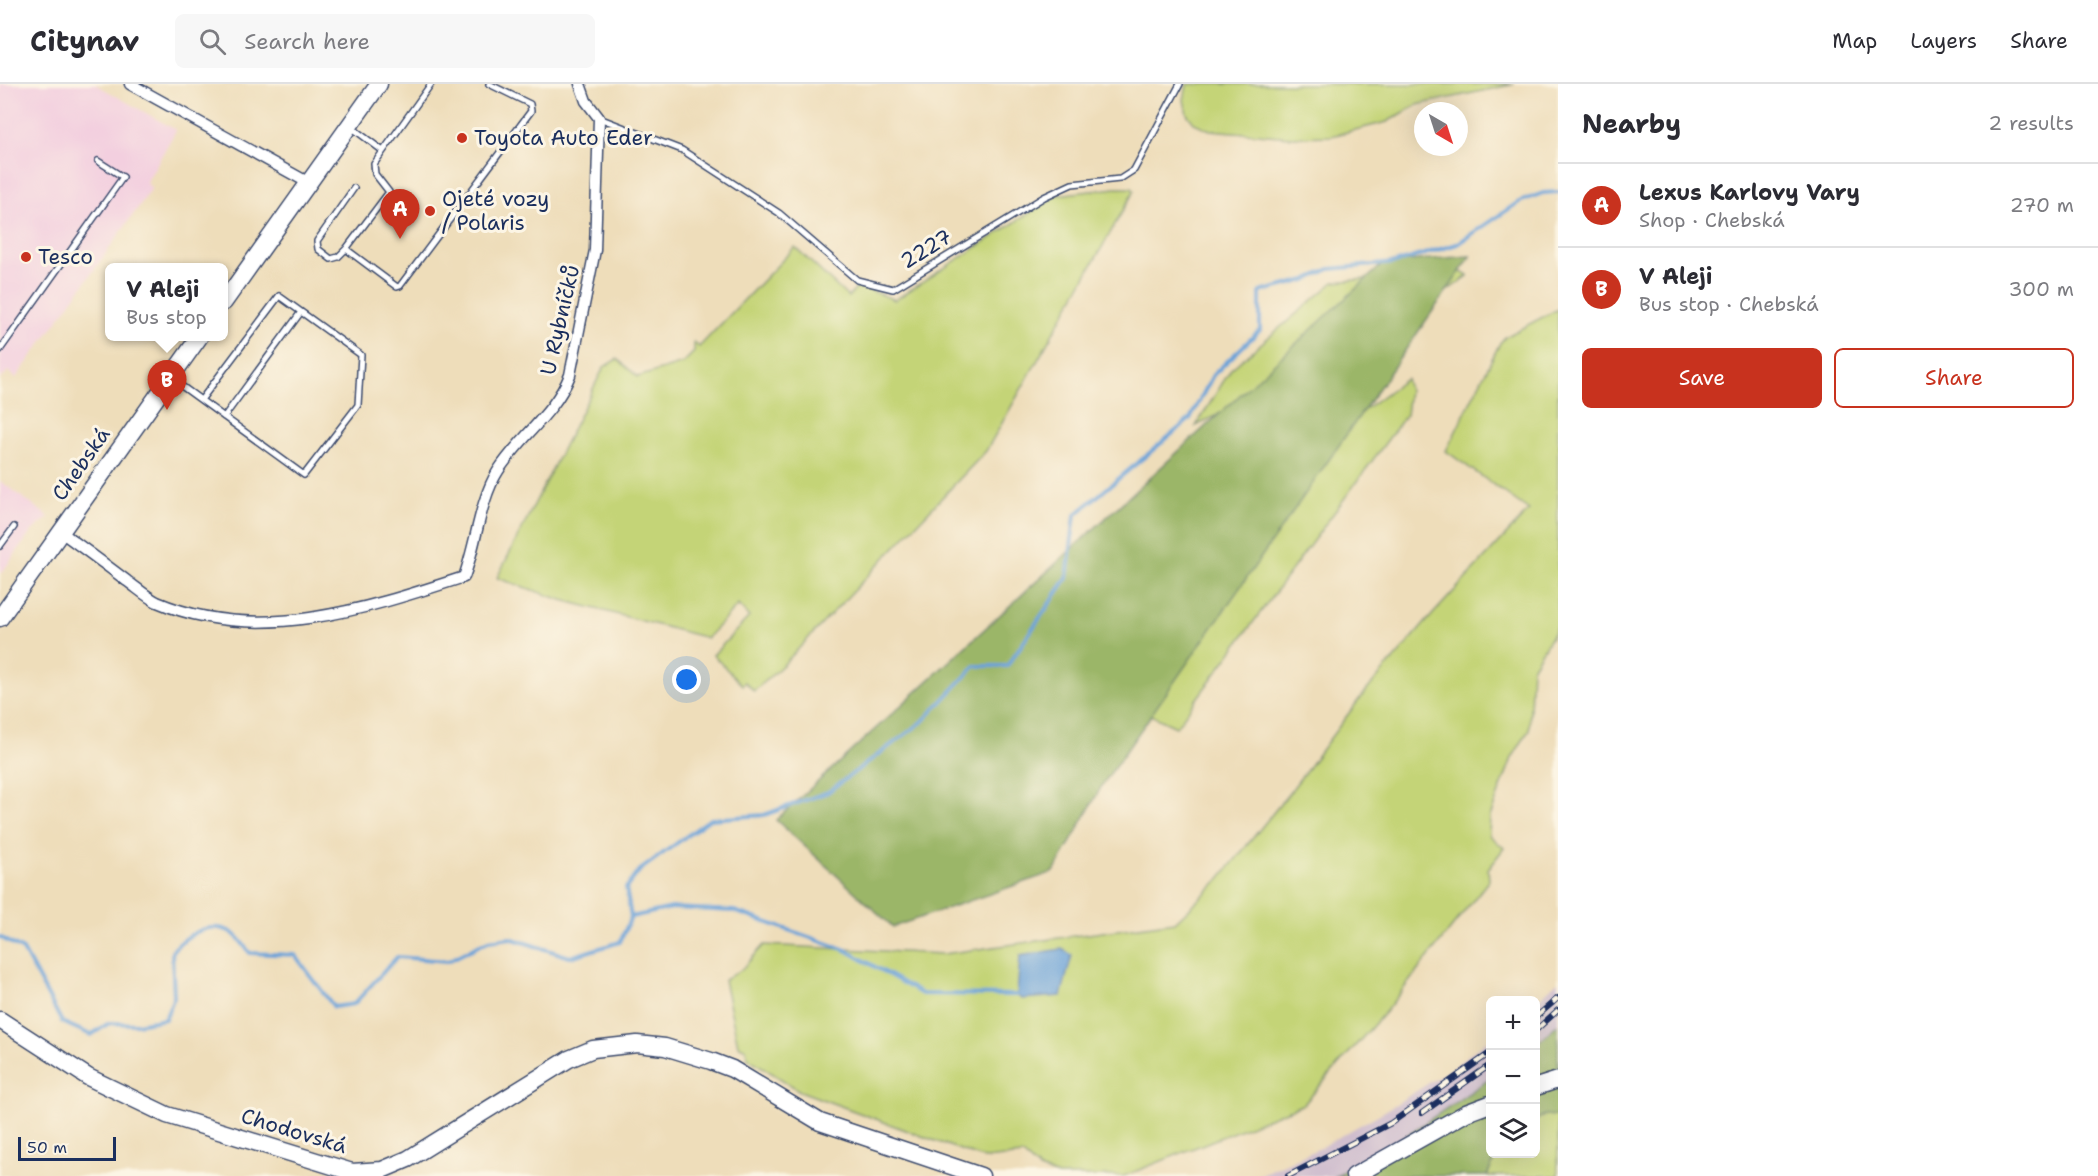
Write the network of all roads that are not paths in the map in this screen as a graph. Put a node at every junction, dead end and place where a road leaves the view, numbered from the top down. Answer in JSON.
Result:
{"nodes":[{"id":1,"x":130,"y":84,"type":"edge"},
{"id":2,"x":379,"y":84,"type":"edge"},
{"id":3,"x":431,"y":84,"type":"edge"},
{"id":4,"x":489,"y":84,"type":"edge"},
{"id":5,"x":580,"y":84,"type":"edge"},
{"id":6,"x":1180,"y":84,"type":"edge"},
{"id":7,"x":599,"y":118,"type":"junction"},
{"id":8,"x":350,"y":126,"type":"junction"},
{"id":9,"x":383,"y":151,"type":"junction"},
{"id":10,"x":98,"y":161,"type":"dead end"},
{"id":11,"x":309,"y":183,"type":"junction"},
{"id":12,"x":354,"y":188,"type":"dead end"},
{"id":13,"x":346,"y":249,"type":"junction"},
{"id":14,"x":228,"y":296,"type":"edge"},
{"id":15,"x":301,"y":312,"type":"junction"},
{"id":16,"x":196,"y":341,"type":"edge"},
{"id":17,"x":0,"y":350,"type":"edge"},
{"id":18,"x":170,"y":378,"type":"junction"},
{"id":19,"x":201,"y":400,"type":"junction"},
{"id":20,"x":224,"y":417,"type":"junction"},
{"id":21,"x":14,"y":527,"type":"dead end"},
{"id":22,"x":61,"y":532,"type":"junction"},
{"id":23,"x":0,"y":546,"type":"edge"},
{"id":24,"x":0,"y":618,"type":"edge"},
{"id":25,"x":0,"y":1020,"type":"edge"},
{"id":26,"x":1558,"y":1080,"type":"edge"},
{"id":27,"x":1540,"y":1086,"type":"edge"},
{"id":28,"x":1486,"y":1106,"type":"edge"},
{"id":29,"x":981,"y":1176,"type":"edge"},
{"id":30,"x":1354,"y":1176,"type":"edge"}],
"edges":[{"from":1,"to":11,"type":"street"},
{"from":2,"to":8,"type":"street"},
{"from":3,"to":9,"type":"lane"},
{"from":4,"to":13,"type":"lane"},
{"from":5,"to":7,"type":"street"},
{"from":6,"to":7,"type":"lane","name":"2227"},
{"from":7,"to":22,"type":"street","name":"U Rybníčků"},
{"from":8,"to":9,"type":"lane"},
{"from":8,"to":11,"type":"street"},
{"from":9,"to":13,"type":"lane"},
{"from":10,"to":17,"type":"lane"},
{"from":11,"to":14,"type":"street"},
{"from":12,"to":13,"type":"lane"},
{"from":15,"to":19,"type":"lane"},
{"from":15,"to":20,"type":"lane"},
{"from":15,"to":20,"type":"lane"},
{"from":16,"to":18,"type":"street","name":"Chebská"},
{"from":18,"to":19,"type":"lane"},
{"from":18,"to":22,"type":"street","name":"Chebská"},
{"from":19,"to":20,"type":"lane"},
{"from":21,"to":23,"type":"lane"},
{"from":22,"to":24,"type":"street","name":"Chebská"},
{"from":25,"to":29,"type":"street","name":"Chodovská"},
{"from":26,"to":27,"type":"street"},
{"from":28,"to":30,"type":"street"}]}
